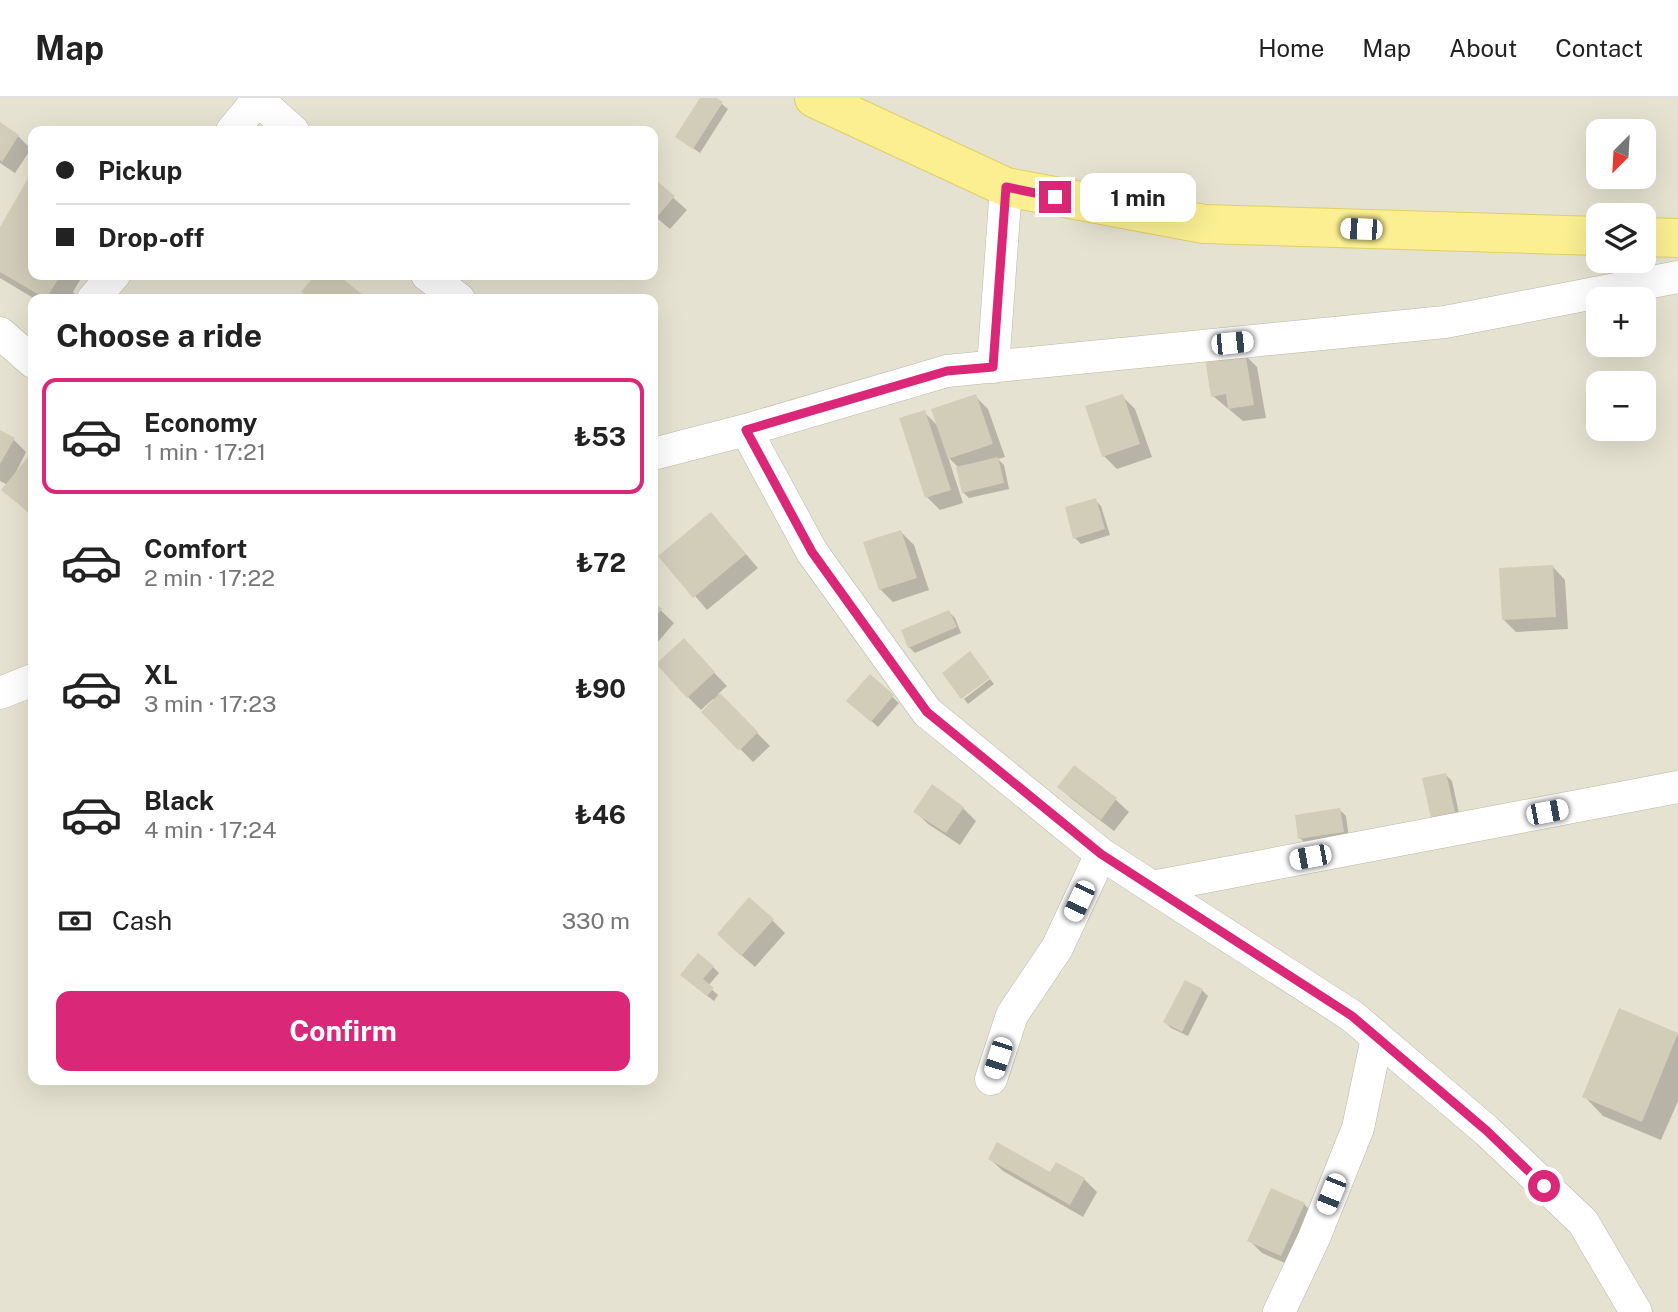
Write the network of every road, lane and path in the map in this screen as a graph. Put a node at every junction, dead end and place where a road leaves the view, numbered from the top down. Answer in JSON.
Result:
{"nodes":[{"id":1,"x":814,"y":98,"type":"edge"},
{"id":2,"x":258,"y":99,"type":"edge"},
{"id":3,"x":236,"y":126,"type":"edge"},
{"id":4,"x":288,"y":126,"type":"edge"},
{"id":5,"x":1006,"y":187,"type":"junction"},
{"id":6,"x":1586,"y":236,"type":"edge"},
{"id":7,"x":1656,"y":237,"type":"edge"},
{"id":8,"x":1678,"y":238,"type":"edge"},
{"id":9,"x":1678,"y":277,"type":"edge"},
{"id":10,"x":110,"y":280,"type":"edge"},
{"id":11,"x":434,"y":280,"type":"edge"},
{"id":12,"x":97,"y":294,"type":"edge"},
{"id":13,"x":452,"y":294,"type":"edge"},
{"id":14,"x":0,"y":333,"type":"edge"},
{"id":15,"x":28,"y":358,"type":"edge"},
{"id":16,"x":993,"y":367,"type":"junction"},
{"id":17,"x":746,"y":430,"type":"junction"},
{"id":18,"x":658,"y":451,"type":"edge"},
{"id":19,"x":28,"y":682,"type":"edge"},
{"id":20,"x":0,"y":693,"type":"edge"},
{"id":21,"x":1678,"y":787,"type":"edge"},
{"id":22,"x":1101,"y":854,"type":"junction"},
{"id":23,"x":1152,"y":887,"type":"junction"},
{"id":24,"x":1377,"y":1038,"type":"junction"},
{"id":25,"x":991,"y":1079,"type":"dead end"},
{"id":26,"x":1631,"y":1309,"type":"edge"},
{"id":27,"x":1279,"y":1312,"type":"edge"}],
"edges":[{"from":1,"to":5,"type":"main road"},
{"from":2,"to":3,"type":"street"},
{"from":2,"to":4,"type":"street"},
{"from":5,"to":6,"type":"main road"},
{"from":5,"to":16,"type":"street"},
{"from":7,"to":8,"type":"main road"},
{"from":9,"to":16,"type":"street"},
{"from":10,"to":12,"type":"street"},
{"from":11,"to":13,"type":"street"},
{"from":14,"to":15,"type":"street"},
{"from":16,"to":17,"type":"street"},
{"from":17,"to":18,"type":"street"},
{"from":17,"to":22,"type":"street"},
{"from":19,"to":20,"type":"street"},
{"from":21,"to":23,"type":"street"},
{"from":22,"to":23,"type":"street"},
{"from":22,"to":25,"type":"street"},
{"from":23,"to":24,"type":"street"},
{"from":24,"to":26,"type":"street"},
{"from":24,"to":27,"type":"street"}]}
